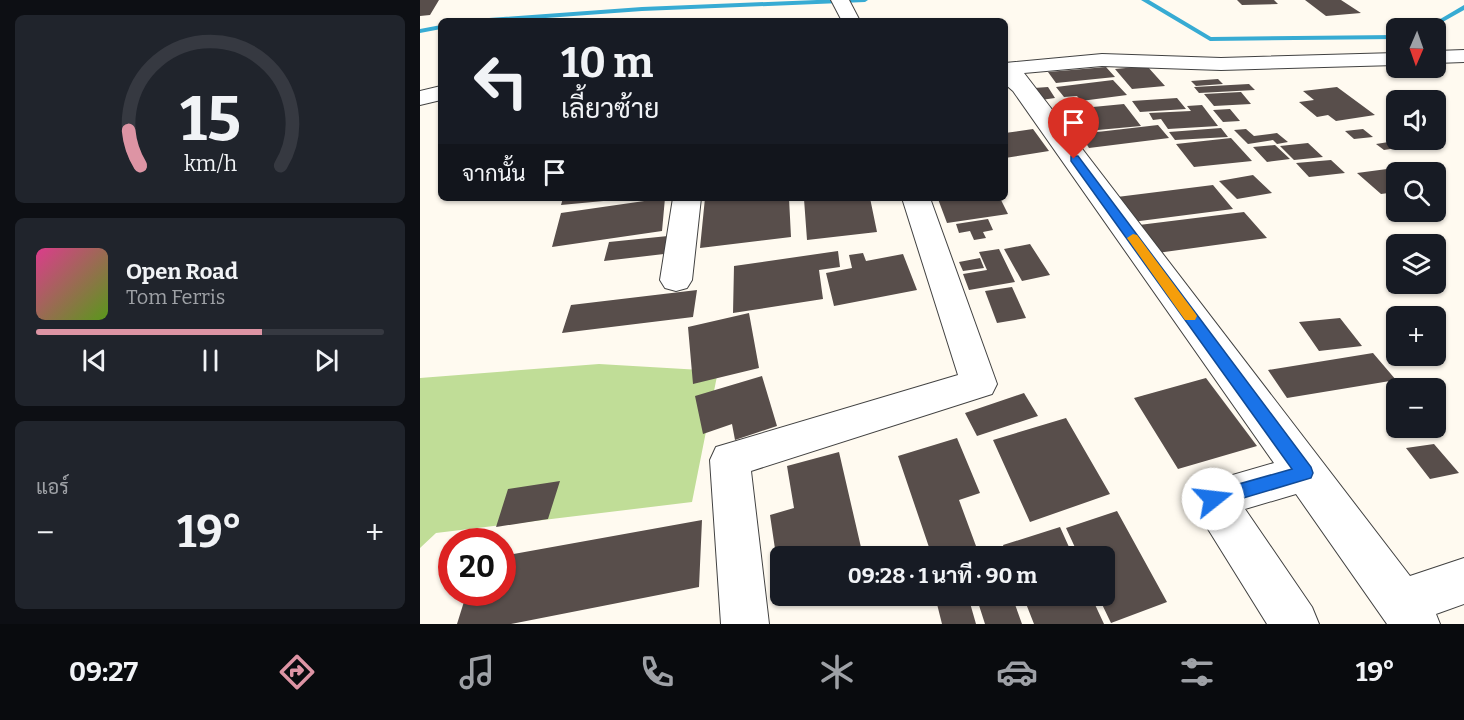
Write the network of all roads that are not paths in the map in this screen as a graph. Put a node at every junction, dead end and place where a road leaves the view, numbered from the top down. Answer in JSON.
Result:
{"nodes":[{"id":1,"x":840,"y":0,"type":"edge"},
{"id":2,"x":849,"y":18,"type":"edge"},
{"id":3,"x":1464,"y":56,"type":"edge"},
{"id":4,"x":1446,"y":57,"type":"edge"},
{"id":5,"x":1386,"y":59,"type":"edge"},
{"id":6,"x":1013,"y":86,"type":"edge"},
{"id":7,"x":438,"y":94,"type":"edge"},
{"id":8,"x":420,"y":98,"type":"edge"},
{"id":9,"x":687,"y":201,"type":"edge"},
{"id":10,"x":917,"y":201,"type":"edge"},
{"id":11,"x":676,"y":280,"type":"dead end"},
{"id":12,"x":1305,"y":473,"type":"junction"},
{"id":13,"x":1464,"y":581,"type":"edge"},
{"id":14,"x":1409,"y":614,"type":"edge"},
{"id":15,"x":745,"y":624,"type":"edge"},
{"id":16,"x":1295,"y":624,"type":"edge"}],
"edges":[{"from":1,"to":2,"type":"street"},
{"from":3,"to":4,"type":"street"},
{"from":5,"to":6,"type":"street"},
{"from":6,"to":12,"type":"street"},
{"from":7,"to":8,"type":"street"},
{"from":9,"to":11,"type":"street"},
{"from":10,"to":15,"type":"street"},
{"from":12,"to":14,"type":"street"},
{"from":12,"to":16,"type":"street"},
{"from":13,"to":14,"type":"street"}]}
